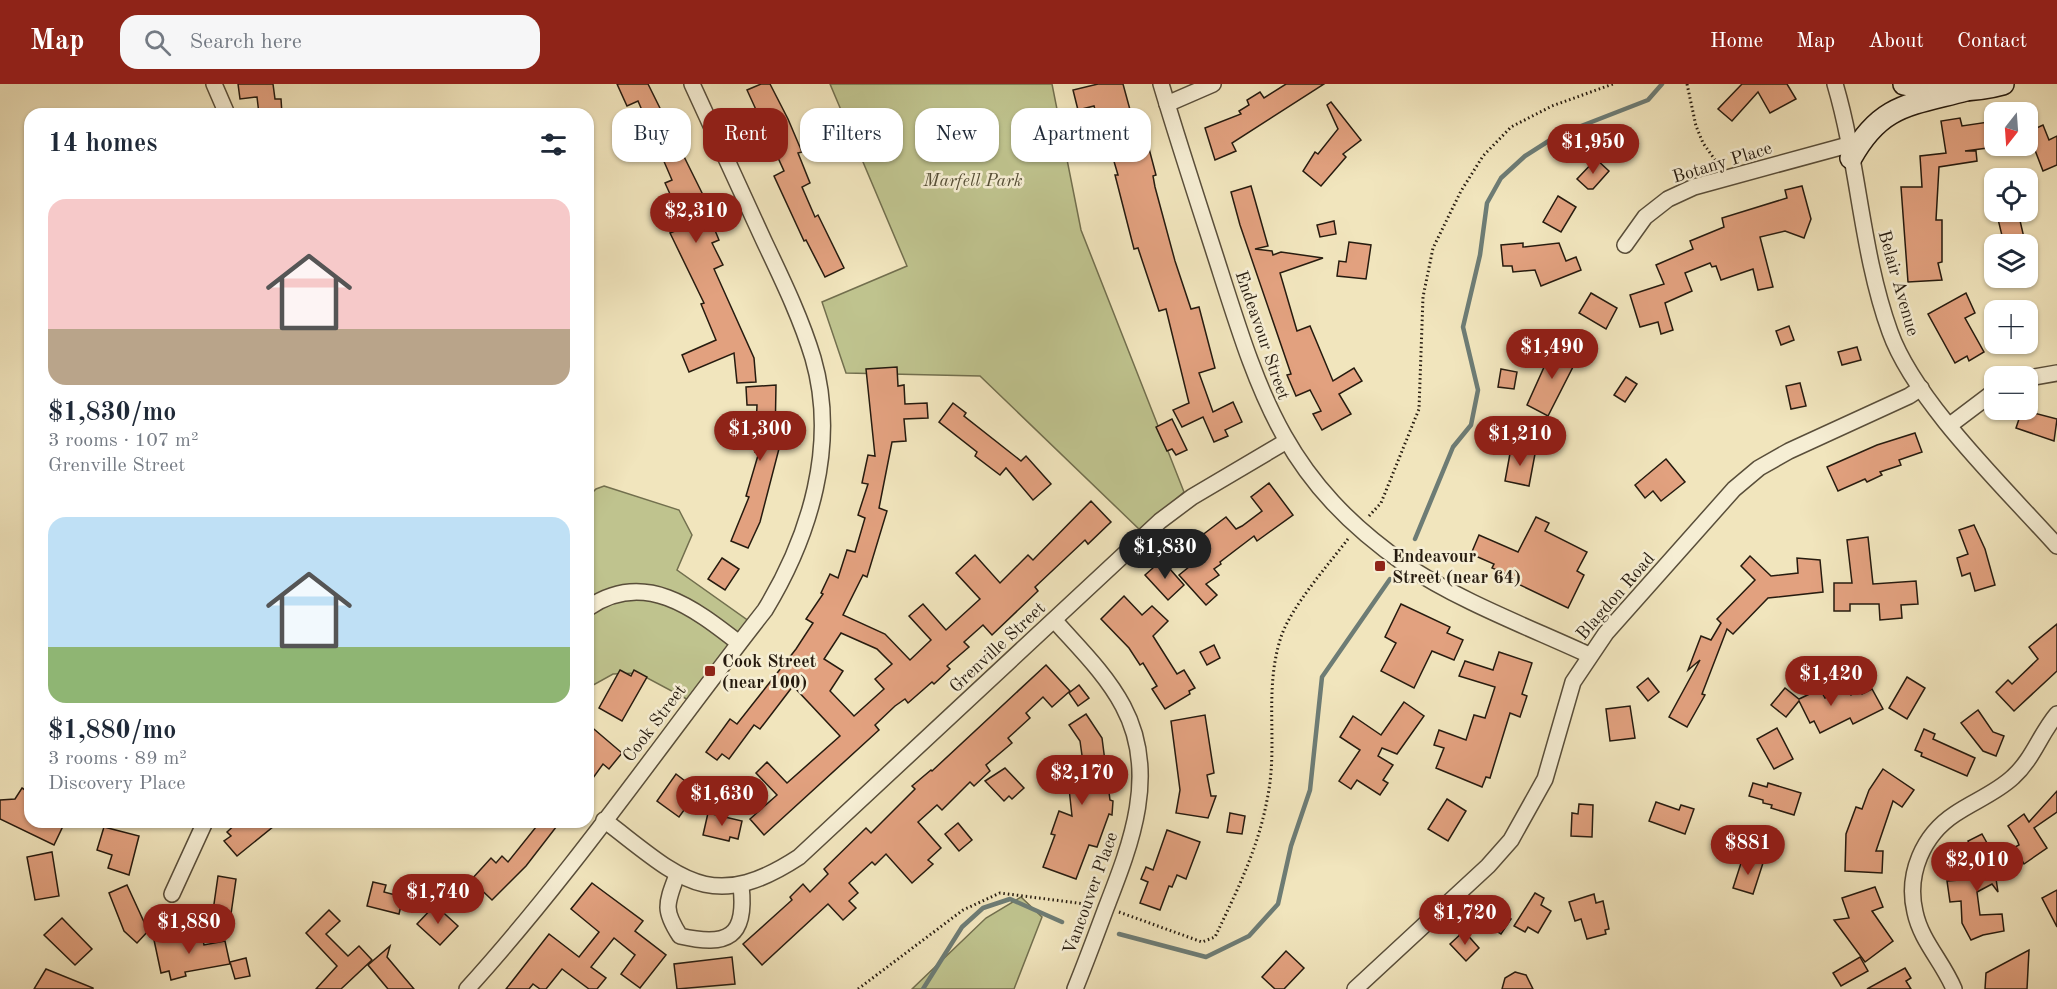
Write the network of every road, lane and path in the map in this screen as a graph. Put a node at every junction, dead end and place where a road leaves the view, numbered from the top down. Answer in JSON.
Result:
{"nodes":[{"id":1,"x":214,"y":84,"type":"edge"},
{"id":2,"x":692,"y":84,"type":"edge"},
{"id":3,"x":1161,"y":84,"type":"edge"},
{"id":4,"x":1213,"y":84,"type":"edge"},
{"id":5,"x":1613,"y":84,"type":"edge"},
{"id":6,"x":1687,"y":84,"type":"edge"},
{"id":7,"x":1835,"y":84,"type":"edge"},
{"id":8,"x":1904,"y":84,"type":"edge"},
{"id":9,"x":2003,"y":84,"type":"edge"},
{"id":10,"x":1944,"y":87,"type":"edge"},
{"id":11,"x":1965,"y":90,"type":"junction"},
{"id":12,"x":1167,"y":104,"type":"junction"},
{"id":13,"x":224,"y":108,"type":"edge"},
{"id":14,"x":1850,"y":151,"type":"junction"},
{"id":15,"x":1723,"y":180,"type":"junction"},
{"id":16,"x":1625,"y":245,"type":"dead end"},
{"id":17,"x":2057,"y":373,"type":"edge"},
{"id":18,"x":2038,"y":376,"type":"edge"},
{"id":19,"x":1921,"y":388,"type":"junction"},
{"id":20,"x":1984,"y":399,"type":"edge"},
{"id":21,"x":1950,"y":425,"type":"junction"},
{"id":22,"x":1285,"y":441,"type":"junction"},
{"id":23,"x":1358,"y":528,"type":"junction"},
{"id":24,"x":2057,"y":546,"type":"edge"},
{"id":25,"x":594,"y":605,"type":"edge"},
{"id":26,"x":1055,"y":621,"type":"junction"},
{"id":27,"x":739,"y":643,"type":"junction"},
{"id":28,"x":1589,"y":655,"type":"junction"},
{"id":29,"x":2057,"y":714,"type":"edge"},
{"id":30,"x":604,"y":820,"type":"junction"},
{"id":31,"x":202,"y":828,"type":"edge"},
{"id":32,"x":676,"y":875,"type":"junction"},
{"id":33,"x":741,"y":886,"type":"junction"},
{"id":34,"x":172,"y":894,"type":"dead end"},
{"id":35,"x":1106,"y":908,"type":"junction"},
{"id":36,"x":467,"y":989,"type":"edge"},
{"id":37,"x":858,"y":989,"type":"edge"},
{"id":38,"x":1076,"y":989,"type":"edge"},
{"id":39,"x":1355,"y":989,"type":"edge"},
{"id":40,"x":1954,"y":989,"type":"edge"}],
"edges":[{"from":1,"to":13,"type":"street"},
{"from":2,"to":27,"type":"street","name":"Cook Street"},
{"from":3,"to":12,"type":"street","name":"Endeavour Street"},
{"from":4,"to":12,"type":"street"},
{"from":5,"to":23,"type":"path"},
{"from":6,"to":15,"type":"path"},
{"from":7,"to":14,"type":"street","name":"Belair Avenue"},
{"from":8,"to":10,"type":"main road"},
{"from":9,"to":11,"type":"main road"},
{"from":10,"to":11,"type":"main road"},
{"from":11,"to":14,"type":"main road"},
{"from":12,"to":22,"type":"street","name":"Endeavour Street"},
{"from":14,"to":15,"type":"street","name":"Botany Place"},
{"from":14,"to":19,"type":"street","name":"Belair Avenue"},
{"from":15,"to":16,"type":"street","name":"Botany Place"},
{"from":17,"to":18,"type":"street"},
{"from":19,"to":21,"type":"street","name":"Belair Avenue"},
{"from":19,"to":28,"type":"street","name":"Blagdon Road"},
{"from":20,"to":21,"type":"street"},
{"from":21,"to":24,"type":"street","name":"Belair Avenue"},
{"from":22,"to":23,"type":"street","name":"Endeavour Street"},
{"from":22,"to":26,"type":"street","name":"Grenville Street"},
{"from":23,"to":28,"type":"street","name":"Endeavour Street"},
{"from":23,"to":35,"type":"path"},
{"from":25,"to":27,"type":"street"},
{"from":26,"to":33,"type":"street","name":"Grenville Street"},
{"from":26,"to":35,"type":"street","name":"Vancouver Place"},
{"from":27,"to":30,"type":"street","name":"Cook Street"},
{"from":28,"to":39,"type":"street","name":"Blagdon Road"},
{"from":29,"to":40,"type":"street"},
{"from":30,"to":32,"type":"street","name":"Grenville Street"},
{"from":30,"to":36,"type":"street","name":"Cook Street"},
{"from":31,"to":34,"type":"street"},
{"from":32,"to":33,"type":"street","name":"Grenville Street"},
{"from":32,"to":33,"type":"street"},
{"from":35,"to":37,"type":"path"},
{"from":35,"to":38,"type":"street","name":"Vancouver Place"}]}
